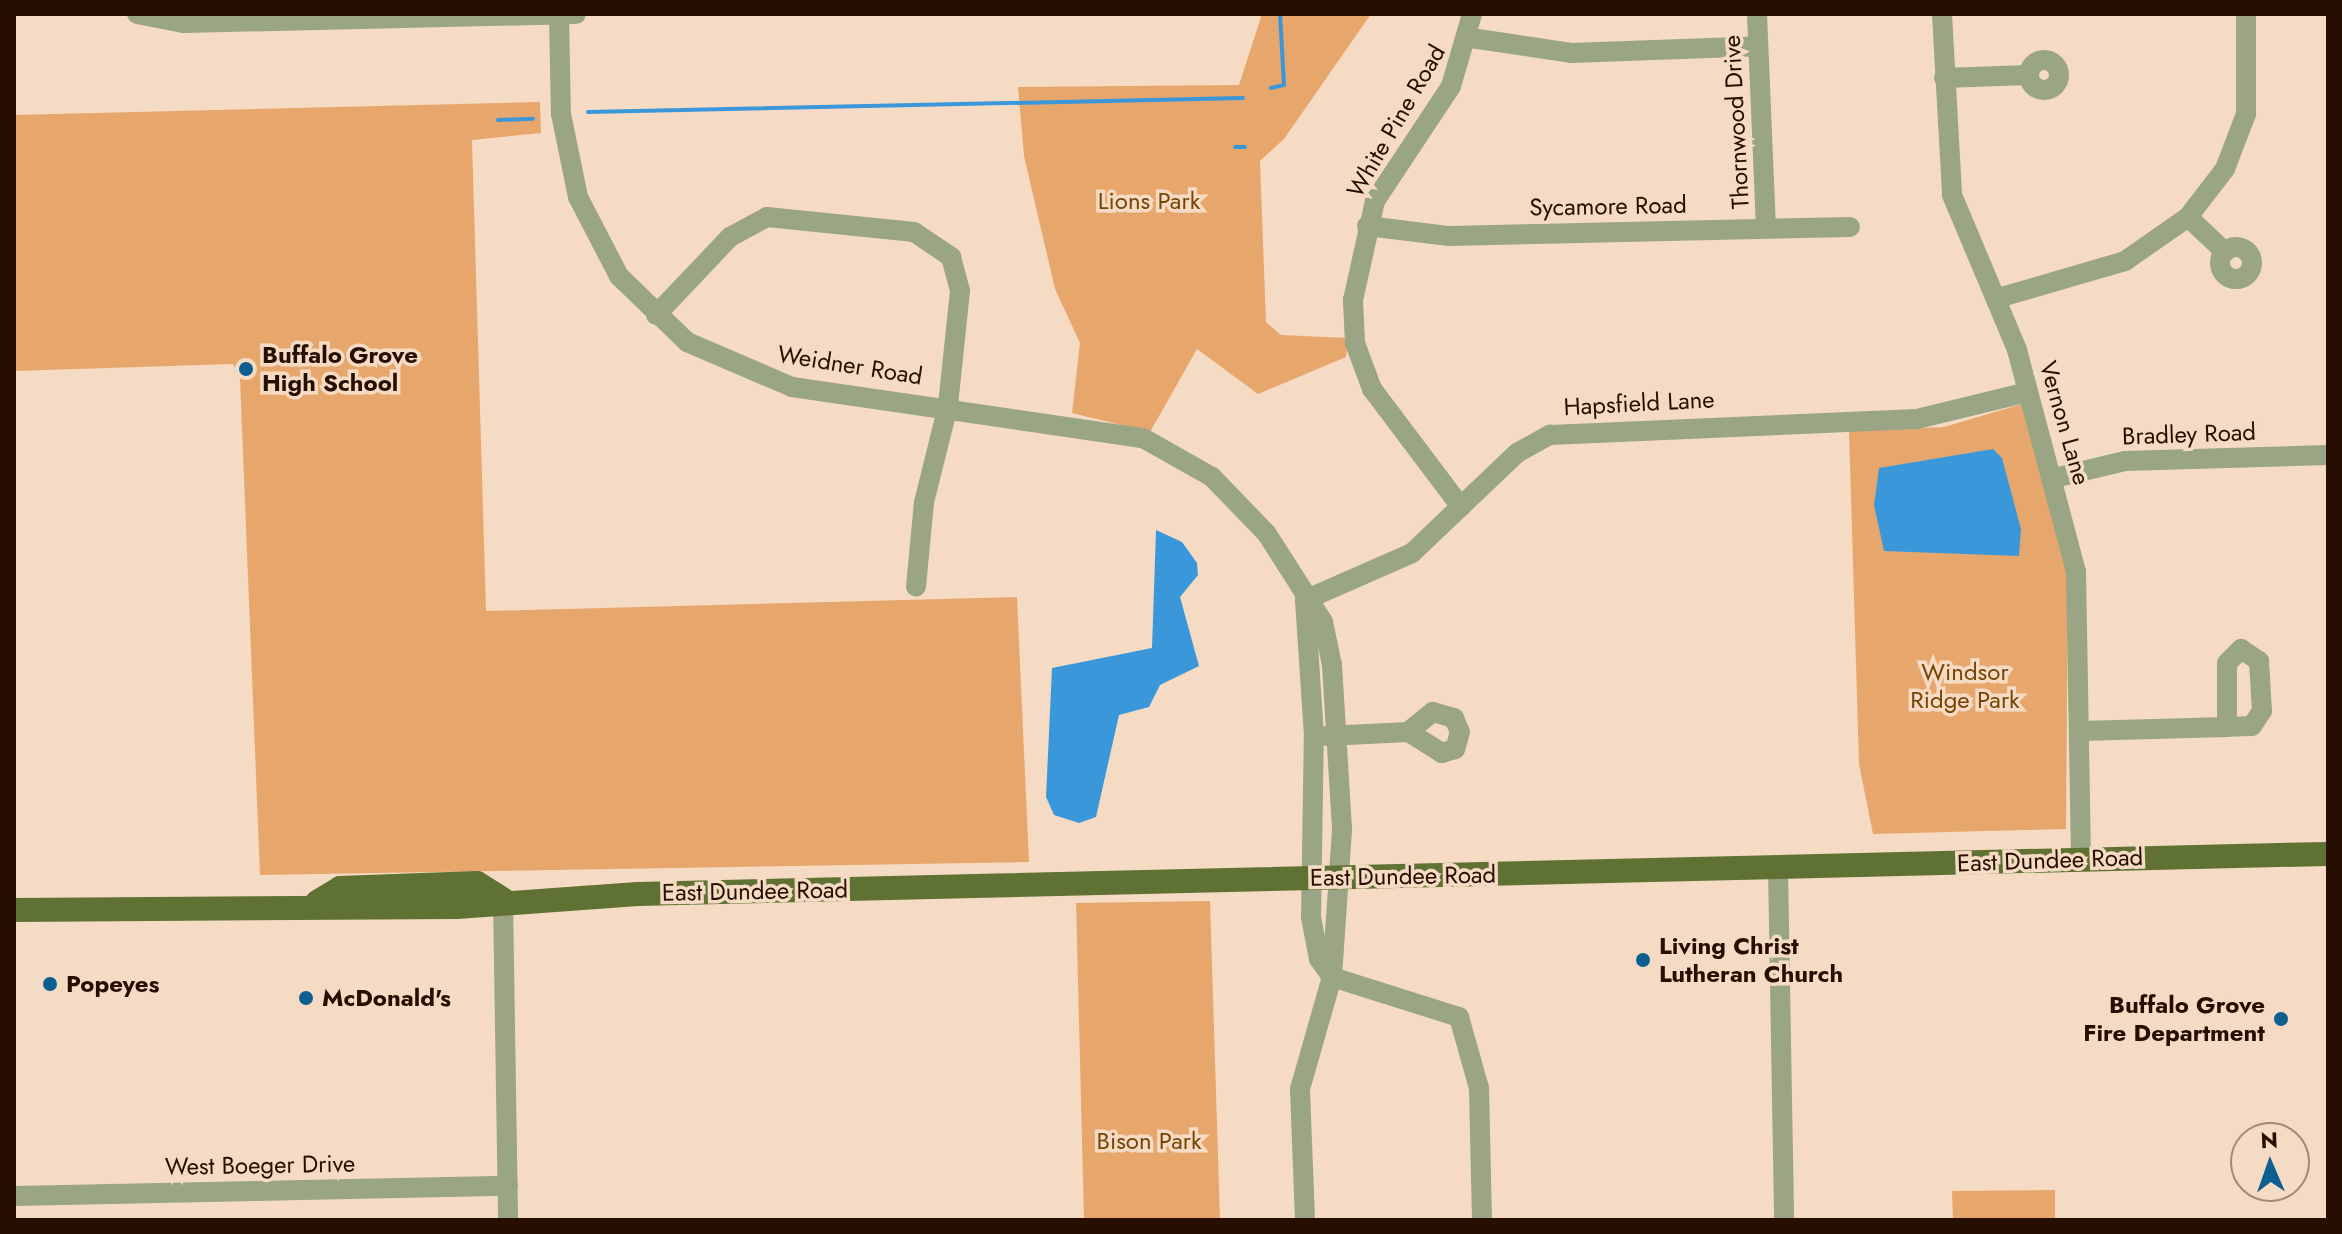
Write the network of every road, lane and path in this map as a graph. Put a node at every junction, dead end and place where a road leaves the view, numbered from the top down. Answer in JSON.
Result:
{"nodes":[{"id":1,"x":137,"y":14,"type":"edge"},
{"id":2,"x":559,"y":14,"type":"edge"},
{"id":3,"x":576,"y":14,"type":"edge"},
{"id":4,"x":1472,"y":14,"type":"edge"},
{"id":5,"x":1757,"y":14,"type":"edge"},
{"id":6,"x":1942,"y":14,"type":"edge"},
{"id":7,"x":2246,"y":14,"type":"edge"},
{"id":8,"x":387,"y":16,"type":"edge"},
{"id":9,"x":1471,"y":38,"type":"junction"},
{"id":10,"x":1758,"y":46,"type":"junction"},
{"id":11,"x":2028,"y":75,"type":"dead end"},
{"id":12,"x":1944,"y":78,"type":"junction"},
{"id":13,"x":2188,"y":217,"type":"junction"},
{"id":14,"x":1367,"y":226,"type":"junction"},
{"id":15,"x":1850,"y":227,"type":"dead end"},
{"id":16,"x":1766,"y":228,"type":"junction"},
{"id":17,"x":2225,"y":252,"type":"dead end"},
{"id":18,"x":1998,"y":298,"type":"junction"},
{"id":19,"x":656,"y":315,"type":"junction"},
{"id":20,"x":2028,"y":392,"type":"junction"},
{"id":21,"x":948,"y":406,"type":"junction"},
{"id":22,"x":2328,"y":455,"type":"edge"},
{"id":23,"x":2054,"y":478,"type":"junction"},
{"id":24,"x":1461,"y":507,"type":"junction"},
{"id":25,"x":916,"y":587,"type":"dead end"},
{"id":26,"x":1305,"y":600,"type":"junction"},
{"id":27,"x":2227,"y":727,"type":"dead end"},
{"id":28,"x":2081,"y":731,"type":"junction"},
{"id":29,"x":1408,"y":732,"type":"dead end"},
{"id":30,"x":1314,"y":736,"type":"junction"},
{"id":31,"x":1339,"y":736,"type":"junction"},
{"id":32,"x":2328,"y":854,"type":"edge"},
{"id":33,"x":2081,"y":859,"type":"junction"},
{"id":34,"x":1778,"y":868,"type":"junction"},
{"id":35,"x":1310,"y":878,"type":"junction"},
{"id":36,"x":1335,"y":878,"type":"junction"},
{"id":37,"x":529,"y":898,"type":"junction"},
{"id":38,"x":503,"y":899,"type":"junction"},
{"id":39,"x":14,"y":910,"type":"edge"},
{"id":40,"x":506,"y":977,"type":"junction"},
{"id":41,"x":1332,"y":977,"type":"junction"},
{"id":42,"x":508,"y":1186,"type":"junction"},
{"id":43,"x":14,"y":1196,"type":"edge"},
{"id":44,"x":508,"y":1220,"type":"edge"},
{"id":45,"x":1305,"y":1220,"type":"edge"},
{"id":46,"x":1482,"y":1220,"type":"edge"},
{"id":47,"x":1784,"y":1220,"type":"edge"}],
"edges":[{"from":1,"to":8,"type":"street"},
{"from":2,"to":3,"type":"street"},
{"from":2,"to":8,"type":"street"},
{"from":2,"to":19,"type":"street","name":"Weidner Road"},
{"from":4,"to":9,"type":"street","name":"White Pine Road"},
{"from":5,"to":10,"type":"street","name":"Thornwood Drive"},
{"from":6,"to":12,"type":"street","name":"Vernon Lane"},
{"from":7,"to":13,"type":"street"},
{"from":9,"to":10,"type":"street"},
{"from":9,"to":14,"type":"street","name":"White Pine Road"},
{"from":10,"to":16,"type":"street","name":"Thornwood Drive"},
{"from":11,"to":12,"type":"street"},
{"from":12,"to":18,"type":"street","name":"Vernon Lane"},
{"from":13,"to":17,"type":"street"},
{"from":13,"to":18,"type":"street"},
{"from":14,"to":16,"type":"street","name":"Sycamore Road"},
{"from":14,"to":24,"type":"street","name":"White Pine Road"},
{"from":15,"to":16,"type":"street","name":"Sycamore Road"},
{"from":18,"to":20,"type":"street","name":"Vernon Lane"},
{"from":19,"to":21,"type":"street","name":"Weidner Road"},
{"from":19,"to":21,"type":"street"},
{"from":20,"to":23,"type":"street","name":"Vernon Lane"},
{"from":20,"to":24,"type":"street","name":"Hapsfield Lane"},
{"from":21,"to":25,"type":"street"},
{"from":21,"to":26,"type":"street","name":"Weidner Road"},
{"from":22,"to":23,"type":"street","name":"Bradley Road"},
{"from":23,"to":28,"type":"street","name":"Vernon Lane"},
{"from":24,"to":26,"type":"street","name":"Hapsfield Lane"},
{"from":26,"to":30,"type":"street","name":"Weidner Road"},
{"from":26,"to":31,"type":"street","name":"Weidner Road"},
{"from":27,"to":28,"type":"street"},
{"from":28,"to":33,"type":"street","name":"Vernon Lane"},
{"from":29,"to":31,"type":"street"},
{"from":30,"to":31,"type":"street"},
{"from":30,"to":35,"type":"street","name":"Weidner Road"},
{"from":31,"to":36,"type":"street","name":"Weidner Road"},
{"from":32,"to":33,"type":"main road","name":"East Dundee Road"},
{"from":33,"to":34,"type":"main road","name":"East Dundee Road"},
{"from":34,"to":36,"type":"main road","name":"East Dundee Road"},
{"from":34,"to":47,"type":"street"},
{"from":35,"to":36,"type":"main road","name":"East Dundee Road"},
{"from":35,"to":37,"type":"main road","name":"East Dundee Road"},
{"from":35,"to":41,"type":"street","name":"Weidner Road"},
{"from":36,"to":41,"type":"street","name":"Weidner Road"},
{"from":37,"to":38,"type":"main road","name":"East Dundee Road"},
{"from":37,"to":40,"type":"street"},
{"from":38,"to":39,"type":"main road","name":"East Dundee Road"},
{"from":38,"to":40,"type":"street"},
{"from":40,"to":42,"type":"street"},
{"from":41,"to":45,"type":"street","name":"Weidner Road"},
{"from":41,"to":46,"type":"street"},
{"from":42,"to":43,"type":"street","name":"West Boeger Drive"},
{"from":42,"to":44,"type":"street"}]}
